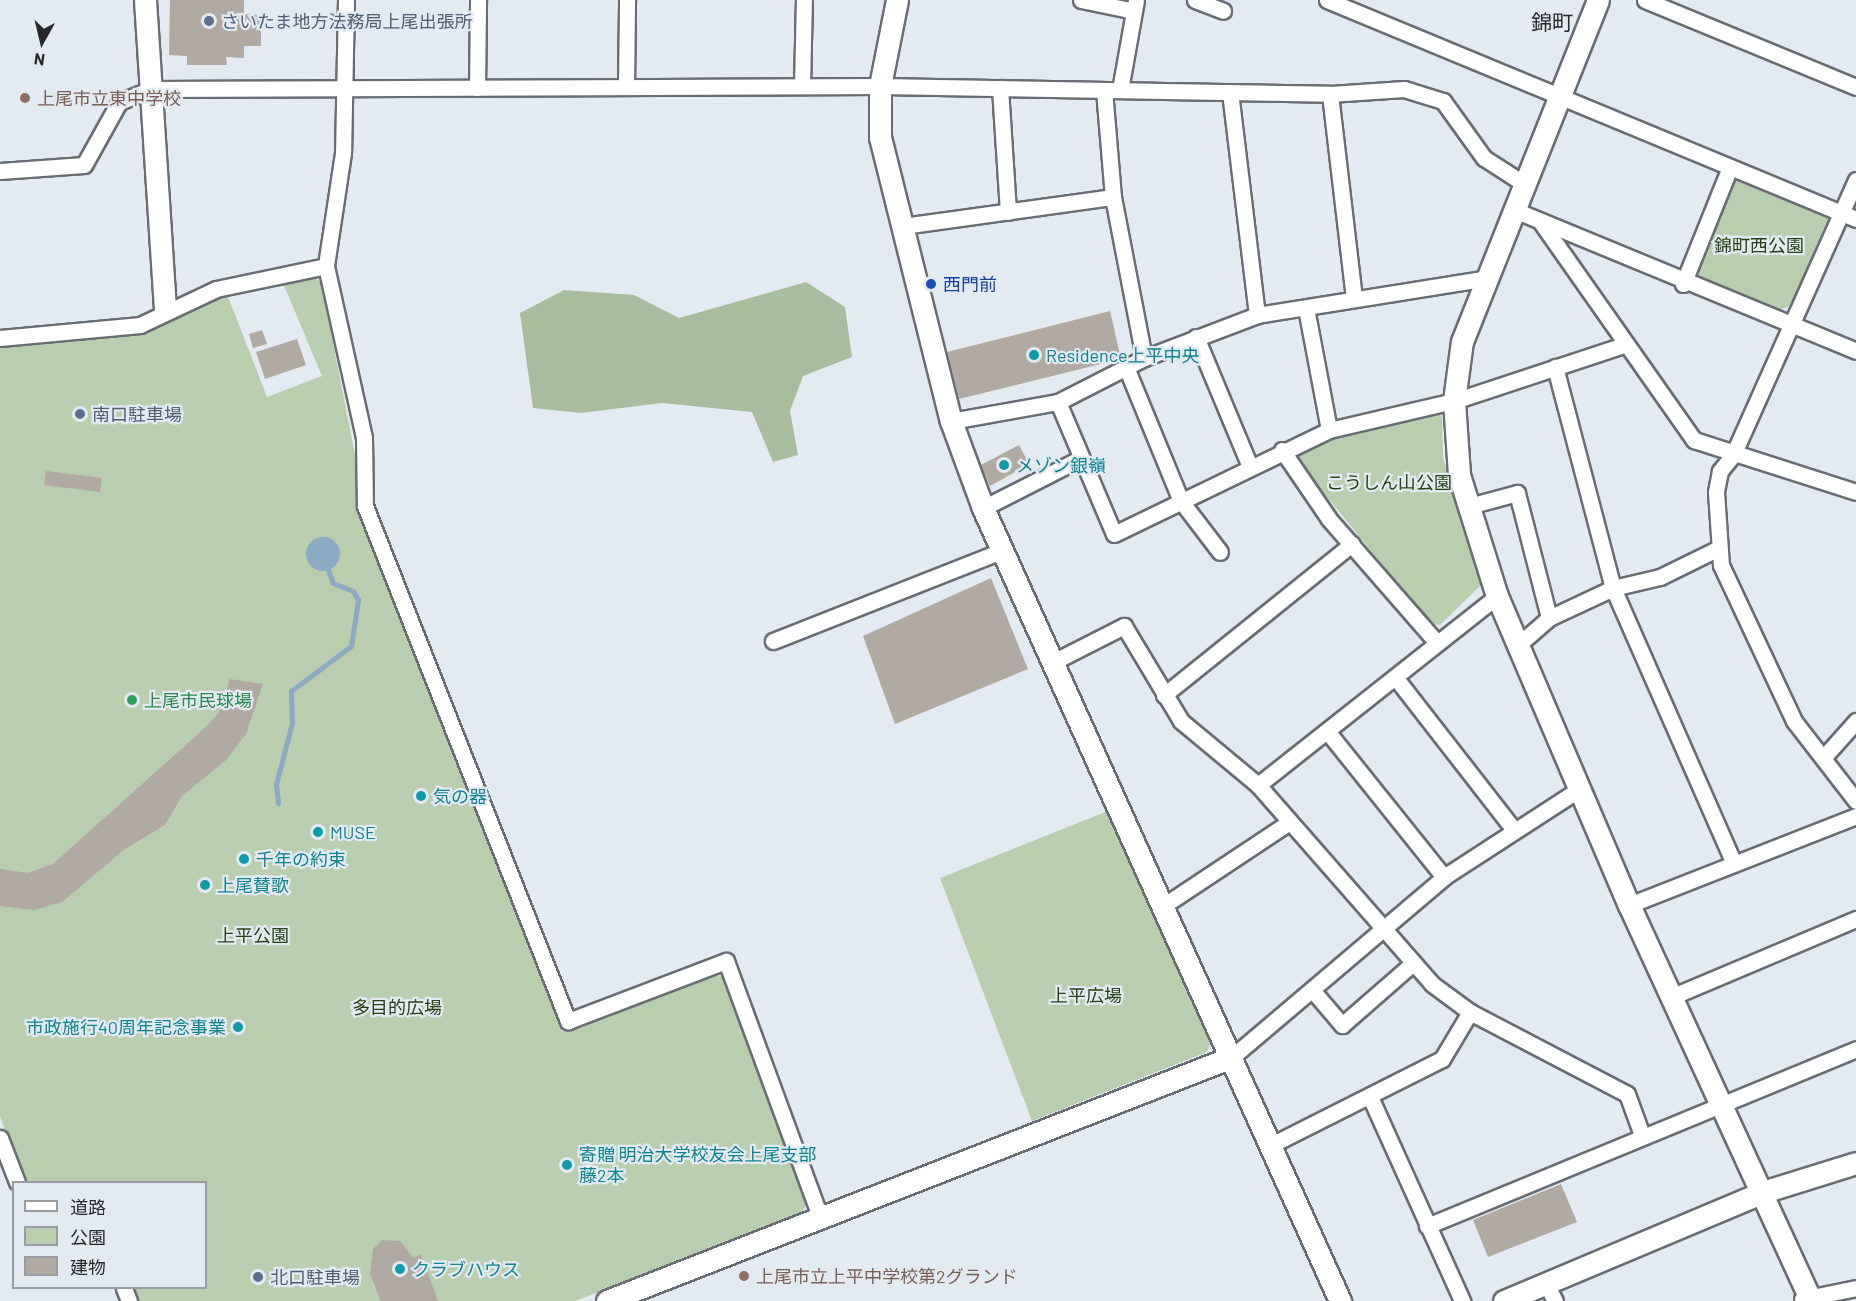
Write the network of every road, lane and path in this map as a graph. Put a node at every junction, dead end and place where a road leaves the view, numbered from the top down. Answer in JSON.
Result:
{"nodes":[{"id":1,"x":145,"y":0,"type":"edge"},
{"id":2,"x":346,"y":0,"type":"edge"},
{"id":3,"x":478,"y":0,"type":"edge"},
{"id":4,"x":627,"y":0,"type":"edge"},
{"id":5,"x":804,"y":0,"type":"edge"},
{"id":6,"x":897,"y":0,"type":"edge"},
{"id":7,"x":1081,"y":0,"type":"edge"},
{"id":8,"x":1195,"y":0,"type":"edge"},
{"id":9,"x":1327,"y":0,"type":"edge"},
{"id":10,"x":1598,"y":0,"type":"edge"},
{"id":11,"x":1645,"y":0,"type":"edge"},
{"id":12,"x":1135,"y":6,"type":"edge"},
{"id":13,"x":1223,"y":11,"type":"dead end"},
{"id":14,"x":802,"y":86,"type":"junction"},
{"id":15,"x":880,"y":86,"type":"junction"},
{"id":16,"x":626,"y":87,"type":"junction"},
{"id":17,"x":1856,"y":87,"type":"edge"},
{"id":18,"x":346,"y":88,"type":"junction"},
{"id":19,"x":477,"y":88,"type":"junction"},
{"id":20,"x":1000,"y":88,"type":"junction"},
{"id":21,"x":152,"y":89,"type":"junction"},
{"id":22,"x":1104,"y":90,"type":"junction"},
{"id":23,"x":1120,"y":90,"type":"junction"},
{"id":24,"x":1230,"y":92,"type":"junction"},
{"id":25,"x":1330,"y":94,"type":"junction"},
{"id":26,"x":1558,"y":95,"type":"junction"},
{"id":27,"x":1730,"y":167,"type":"junction"},
{"id":28,"x":0,"y":171,"type":"edge"},
{"id":29,"x":1856,"y":180,"type":"edge"},
{"id":30,"x":1523,"y":183,"type":"junction"},
{"id":31,"x":1113,"y":197,"type":"junction"},
{"id":32,"x":1512,"y":209,"type":"junction"},
{"id":33,"x":1008,"y":212,"type":"junction"},
{"id":34,"x":1849,"y":217,"type":"edge"},
{"id":35,"x":1540,"y":221,"type":"junction"},
{"id":36,"x":903,"y":226,"type":"junction"},
{"id":37,"x":326,"y":266,"type":"junction"},
{"id":38,"x":1483,"y":279,"type":"junction"},
{"id":39,"x":1683,"y":284,"type":"junction"},
{"id":40,"x":1354,"y":299,"type":"junction"},
{"id":41,"x":1306,"y":308,"type":"junction"},
{"id":42,"x":165,"y":309,"type":"junction"},
{"id":43,"x":1257,"y":315,"type":"junction"},
{"id":44,"x":1791,"y":327,"type":"junction"},
{"id":45,"x":1196,"y":337,"type":"junction"},
{"id":46,"x":0,"y":338,"type":"edge"},
{"id":47,"x":1623,"y":345,"type":"junction"},
{"id":48,"x":1856,"y":351,"type":"edge"},
{"id":49,"x":1144,"y":358,"type":"junction"},
{"id":50,"x":1126,"y":367,"type":"junction"},
{"id":51,"x":1555,"y":367,"type":"junction"},
{"id":52,"x":1454,"y":401,"type":"junction"},
{"id":53,"x":1058,"y":402,"type":"junction"},
{"id":54,"x":951,"y":421,"type":"junction"},
{"id":55,"x":1329,"y":430,"type":"junction"},
{"id":56,"x":1282,"y":450,"type":"junction"},
{"id":57,"x":1733,"y":454,"type":"junction"},
{"id":58,"x":1081,"y":458,"type":"junction"},
{"id":59,"x":1250,"y":467,"type":"junction"},
{"id":60,"x":1856,"y":492,"type":"edge"},
{"id":61,"x":1181,"y":501,"type":"junction"},
{"id":62,"x":1468,"y":506,"type":"junction"},
{"id":63,"x":983,"y":508,"type":"junction"},
{"id":64,"x":1352,"y":544,"type":"junction"},
{"id":65,"x":1719,"y":548,"type":"junction"},
{"id":66,"x":1002,"y":551,"type":"junction"},
{"id":67,"x":1220,"y":552,"type":"dead end"},
{"id":68,"x":1613,"y":588,"type":"junction"},
{"id":69,"x":1497,"y":596,"type":"junction"},
{"id":70,"x":1549,"y":618,"type":"junction"},
{"id":71,"x":773,"y":641,"type":"dead end"},
{"id":72,"x":1437,"y":643,"type":"junction"},
{"id":73,"x":1518,"y":645,"type":"junction"},
{"id":74,"x":1053,"y":662,"type":"junction"},
{"id":75,"x":1395,"y":676,"type":"junction"},
{"id":76,"x":1164,"y":695,"type":"junction"},
{"id":77,"x":1856,"y":721,"type":"edge"},
{"id":78,"x":1327,"y":731,"type":"junction"},
{"id":79,"x":1823,"y":758,"type":"junction"},
{"id":80,"x":1258,"y":785,"type":"junction"},
{"id":81,"x":1581,"y":788,"type":"junction"},
{"id":82,"x":1856,"y":801,"type":"edge"},
{"id":83,"x":1856,"y":816,"type":"edge"},
{"id":84,"x":1288,"y":823,"type":"junction"},
{"id":85,"x":1514,"y":830,"type":"junction"},
{"id":86,"x":1734,"y":863,"type":"junction"},
{"id":87,"x":1444,"y":878,"type":"junction"},
{"id":88,"x":1629,"y":905,"type":"junction"},
{"id":89,"x":1163,"y":906,"type":"junction"},
{"id":90,"x":1856,"y":919,"type":"edge"},
{"id":91,"x":1381,"y":931,"type":"junction"},
{"id":92,"x":1412,"y":964,"type":"junction"},
{"id":93,"x":1313,"y":991,"type":"junction"},
{"id":94,"x":1671,"y":997,"type":"junction"},
{"id":95,"x":1470,"y":1012,"type":"junction"},
{"id":96,"x":1856,"y":1049,"type":"edge"},
{"id":97,"x":1232,"y":1057,"type":"junction"},
{"id":98,"x":1371,"y":1099,"type":"junction"},
{"id":99,"x":1722,"y":1102,"type":"junction"},
{"id":100,"x":1642,"y":1135,"type":"junction"},
{"id":101,"x":0,"y":1138,"type":"edge"},
{"id":102,"x":1271,"y":1145,"type":"junction"},
{"id":103,"x":1856,"y":1163,"type":"edge"},
{"id":104,"x":17,"y":1181,"type":"edge"},
{"id":105,"x":1763,"y":1192,"type":"junction"},
{"id":106,"x":820,"y":1217,"type":"junction"},
{"id":107,"x":1427,"y":1226,"type":"junction"},
{"id":108,"x":1856,"y":1288,"type":"edge"},
{"id":109,"x":1551,"y":1293,"type":"edge"},
{"id":110,"x":1806,"y":1299,"type":"edge"},
{"id":111,"x":607,"y":1301,"type":"edge"},
{"id":112,"x":1340,"y":1301,"type":"edge"},
{"id":113,"x":1462,"y":1301,"type":"edge"},
{"id":114,"x":1504,"y":1301,"type":"edge"}],
"edges":[{"from":1,"to":21,"type":"street"},
{"from":2,"to":18,"type":"street"},
{"from":3,"to":19,"type":"street"},
{"from":4,"to":16,"type":"street"},
{"from":5,"to":14,"type":"street"},
{"from":6,"to":15,"type":"street"},
{"from":7,"to":12,"type":"street"},
{"from":8,"to":13,"type":"street"},
{"from":9,"to":26,"type":"street"},
{"from":10,"to":26,"type":"street"},
{"from":11,"to":17,"type":"street"},
{"from":12,"to":23,"type":"street"},
{"from":14,"to":15,"type":"street"},
{"from":14,"to":16,"type":"street"},
{"from":15,"to":20,"type":"street"},
{"from":15,"to":36,"type":"street"},
{"from":16,"to":19,"type":"street"},
{"from":18,"to":19,"type":"street"},
{"from":18,"to":21,"type":"street"},
{"from":18,"to":37,"type":"street"},
{"from":20,"to":22,"type":"street"},
{"from":20,"to":33,"type":"street"},
{"from":21,"to":28,"type":"street"},
{"from":21,"to":42,"type":"street"},
{"from":22,"to":23,"type":"street"},
{"from":22,"to":31,"type":"street"},
{"from":23,"to":24,"type":"street"},
{"from":24,"to":25,"type":"street"},
{"from":24,"to":43,"type":"street"},
{"from":25,"to":30,"type":"street"},
{"from":25,"to":40,"type":"street"},
{"from":26,"to":27,"type":"street"},
{"from":26,"to":30,"type":"street"},
{"from":27,"to":34,"type":"street"},
{"from":27,"to":39,"type":"street"},
{"from":29,"to":34,"type":"street"},
{"from":30,"to":32,"type":"street"},
{"from":31,"to":33,"type":"street"},
{"from":31,"to":49,"type":"street"},
{"from":32,"to":35,"type":"street"},
{"from":32,"to":38,"type":"street"},
{"from":33,"to":36,"type":"street"},
{"from":34,"to":44,"type":"street"},
{"from":35,"to":39,"type":"street"},
{"from":35,"to":47,"type":"street"},
{"from":36,"to":54,"type":"street"},
{"from":37,"to":42,"type":"street"},
{"from":37,"to":106,"type":"street"},
{"from":38,"to":40,"type":"street"},
{"from":38,"to":52,"type":"street"},
{"from":39,"to":44,"type":"street"},
{"from":40,"to":41,"type":"street"},
{"from":41,"to":43,"type":"street"},
{"from":41,"to":55,"type":"street"},
{"from":42,"to":46,"type":"street"},
{"from":43,"to":45,"type":"street"},
{"from":44,"to":48,"type":"street"},
{"from":44,"to":57,"type":"street"},
{"from":45,"to":49,"type":"street"},
{"from":45,"to":59,"type":"street"},
{"from":47,"to":51,"type":"street"},
{"from":47,"to":57,"type":"street"},
{"from":49,"to":50,"type":"street"},
{"from":50,"to":53,"type":"street"},
{"from":50,"to":61,"type":"street"},
{"from":51,"to":52,"type":"street"},
{"from":51,"to":68,"type":"street"},
{"from":52,"to":55,"type":"street"},
{"from":52,"to":62,"type":"street"},
{"from":53,"to":54,"type":"street"},
{"from":53,"to":58,"type":"street"},
{"from":54,"to":63,"type":"street"},
{"from":55,"to":56,"type":"street"},
{"from":56,"to":59,"type":"street"},
{"from":56,"to":64,"type":"street"},
{"from":57,"to":60,"type":"street"},
{"from":57,"to":65,"type":"street"},
{"from":58,"to":61,"type":"street"},
{"from":58,"to":63,"type":"street"},
{"from":59,"to":61,"type":"street"},
{"from":61,"to":67,"type":"street"},
{"from":62,"to":69,"type":"street"},
{"from":62,"to":70,"type":"street"},
{"from":63,"to":66,"type":"street"},
{"from":64,"to":72,"type":"street"},
{"from":64,"to":76,"type":"street"},
{"from":65,"to":68,"type":"street"},
{"from":65,"to":79,"type":"street"},
{"from":66,"to":71,"type":"street"},
{"from":66,"to":74,"type":"street"},
{"from":68,"to":70,"type":"street"},
{"from":68,"to":86,"type":"street"},
{"from":69,"to":72,"type":"street"},
{"from":69,"to":73,"type":"street"},
{"from":70,"to":73,"type":"street"},
{"from":72,"to":75,"type":"street"},
{"from":73,"to":81,"type":"street"},
{"from":74,"to":76,"type":"street"},
{"from":74,"to":89,"type":"street"},
{"from":75,"to":78,"type":"street"},
{"from":75,"to":85,"type":"street"},
{"from":76,"to":80,"type":"street"},
{"from":77,"to":79,"type":"street"},
{"from":78,"to":80,"type":"street"},
{"from":78,"to":87,"type":"street"},
{"from":79,"to":82,"type":"street"},
{"from":80,"to":84,"type":"street"},
{"from":81,"to":85,"type":"street"},
{"from":81,"to":88,"type":"street"},
{"from":83,"to":86,"type":"street"},
{"from":84,"to":89,"type":"street"},
{"from":84,"to":91,"type":"street"},
{"from":85,"to":87,"type":"street"},
{"from":86,"to":88,"type":"street"},
{"from":87,"to":91,"type":"street"},
{"from":88,"to":94,"type":"street"},
{"from":89,"to":97,"type":"street"},
{"from":90,"to":94,"type":"street"},
{"from":91,"to":92,"type":"street"},
{"from":91,"to":93,"type":"street"},
{"from":92,"to":93,"type":"street"},
{"from":92,"to":95,"type":"street"},
{"from":93,"to":97,"type":"street"},
{"from":94,"to":99,"type":"street"},
{"from":95,"to":98,"type":"street"},
{"from":95,"to":100,"type":"street"},
{"from":96,"to":99,"type":"street"},
{"from":97,"to":102,"type":"street"},
{"from":97,"to":106,"type":"street"},
{"from":98,"to":102,"type":"street"},
{"from":98,"to":107,"type":"street"},
{"from":99,"to":100,"type":"street"},
{"from":99,"to":105,"type":"street"},
{"from":100,"to":107,"type":"street"},
{"from":101,"to":104,"type":"street"},
{"from":102,"to":112,"type":"street"},
{"from":103,"to":105,"type":"street"},
{"from":105,"to":109,"type":"street"},
{"from":105,"to":110,"type":"street"},
{"from":106,"to":111,"type":"street"},
{"from":107,"to":113,"type":"street"},
{"from":108,"to":110,"type":"street"},
{"from":109,"to":114,"type":"street"}]}
